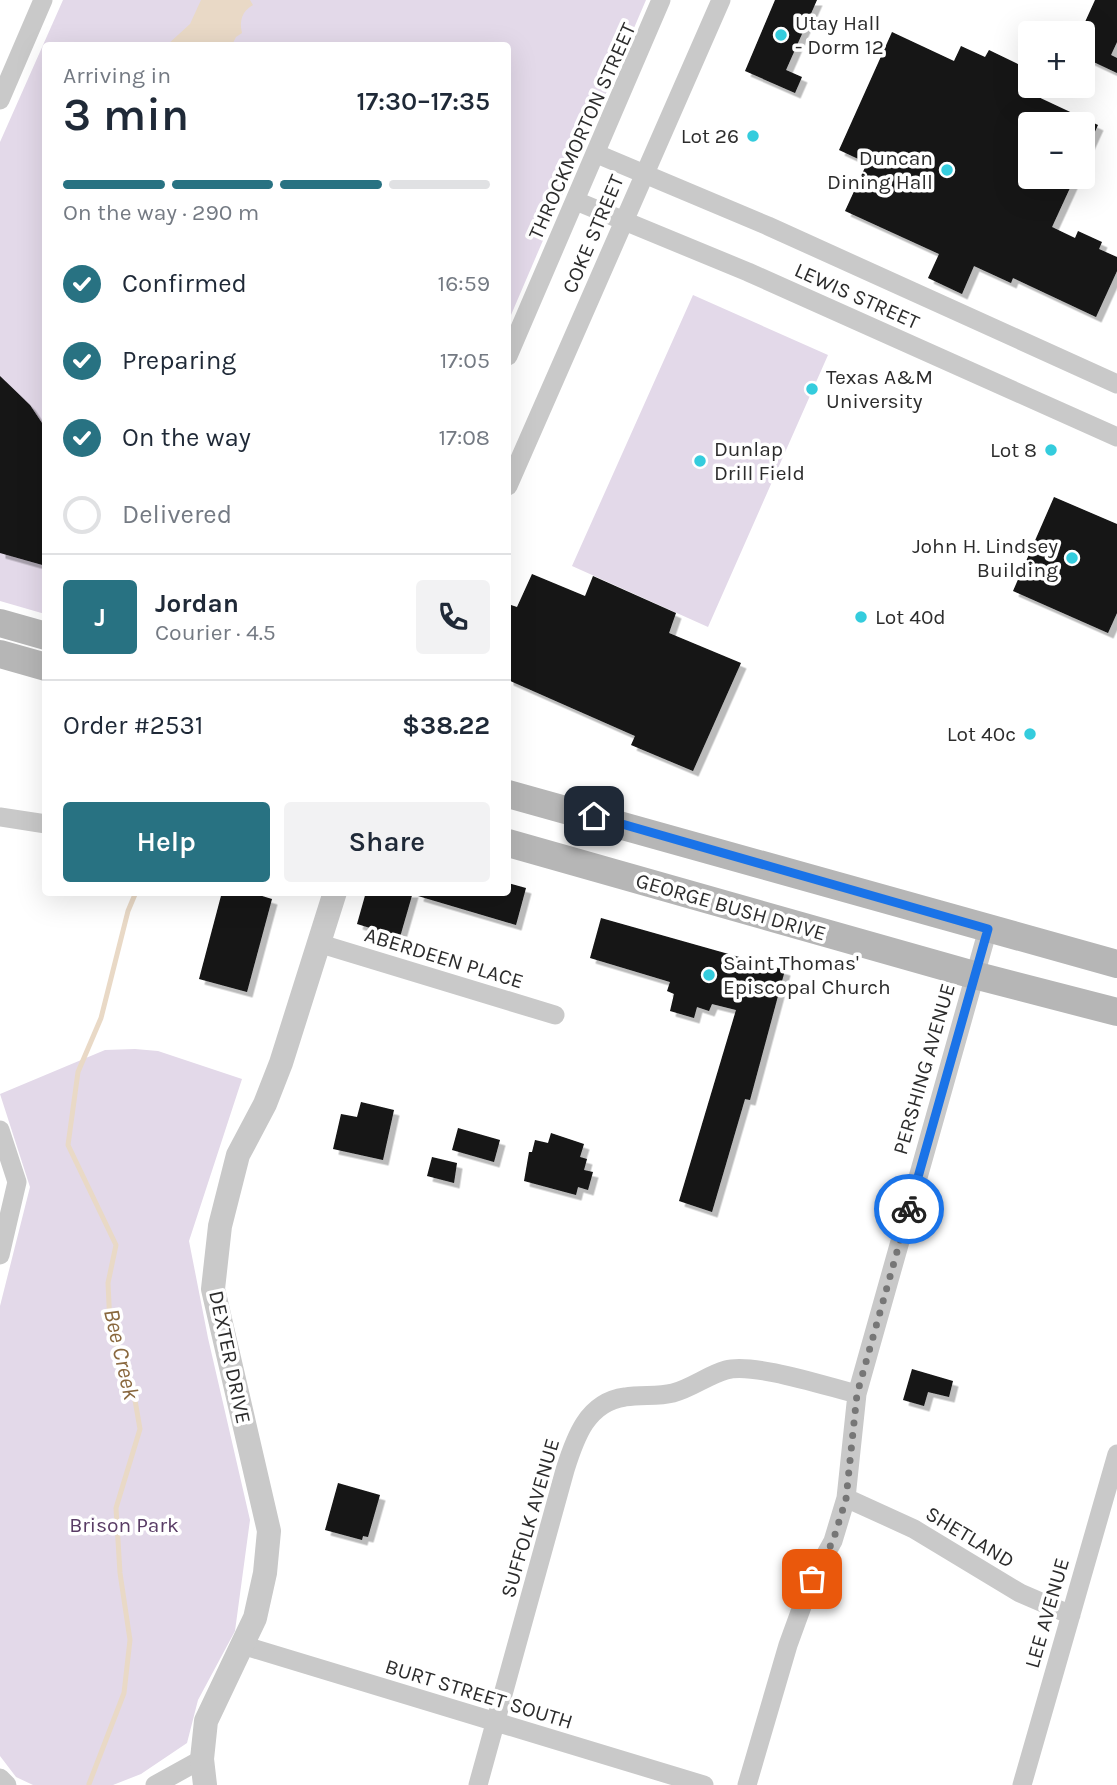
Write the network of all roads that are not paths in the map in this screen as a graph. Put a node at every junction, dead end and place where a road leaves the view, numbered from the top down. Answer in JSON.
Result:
{"nodes":[{"id":1,"x":43,"y":0,"type":"edge"},
{"id":2,"x":661,"y":0,"type":"edge"},
{"id":3,"x":721,"y":0,"type":"edge"},
{"id":4,"x":0,"y":100,"type":"edge"},
{"id":5,"x":597,"y":154,"type":"junction"},
{"id":6,"x":643,"y":174,"type":"junction"},
{"id":7,"x":576,"y":201,"type":"junction"},
{"id":8,"x":624,"y":222,"type":"junction"},
{"id":9,"x":511,"y":349,"type":"edge"},
{"id":10,"x":1117,"y":384,"type":"edge"},
{"id":11,"x":1117,"y":437,"type":"edge"},
{"id":12,"x":514,"y":453,"type":"edge"},
{"id":13,"x":0,"y":622,"type":"edge"},
{"id":14,"x":42,"y":635,"type":"edge"},
{"id":15,"x":0,"y":654,"type":"edge"},
{"id":16,"x":42,"y":666,"type":"edge"},
{"id":17,"x":511,"y":795,"type":"edge"},
{"id":18,"x":0,"y":817,"type":"edge"},
{"id":19,"x":42,"y":823,"type":"edge"},
{"id":20,"x":511,"y":844,"type":"edge"},
{"id":21,"x":334,"y":896,"type":"edge"},
{"id":22,"x":988,"y":929,"type":"junction"},
{"id":23,"x":321,"y":944,"type":"junction"},
{"id":24,"x":1117,"y":964,"type":"edge"},
{"id":25,"x":974,"y":975,"type":"junction"},
{"id":26,"x":1117,"y":1012,"type":"edge"},
{"id":27,"x":555,"y":1015,"type":"dead end"},
{"id":28,"x":0,"y":1130,"type":"edge"},
{"id":29,"x":6,"y":1209,"type":"edge"},
{"id":30,"x":0,"y":1255,"type":"edge"},
{"id":31,"x":857,"y":1394,"type":"junction"},
{"id":32,"x":1117,"y":1454,"type":"edge"},
{"id":33,"x":846,"y":1499,"type":"junction"},
{"id":34,"x":1071,"y":1615,"type":"junction"},
{"id":35,"x":242,"y":1645,"type":"junction"},
{"id":36,"x":496,"y":1723,"type":"junction"},
{"id":37,"x":202,"y":1759,"type":"junction"},
{"id":38,"x":0,"y":1778,"type":"edge"},
{"id":39,"x":7,"y":1785,"type":"edge"},
{"id":40,"x":155,"y":1785,"type":"edge"},
{"id":41,"x":205,"y":1785,"type":"edge"},
{"id":42,"x":478,"y":1785,"type":"edge"},
{"id":43,"x":704,"y":1785,"type":"edge"},
{"id":44,"x":747,"y":1785,"type":"edge"},
{"id":45,"x":1022,"y":1785,"type":"edge"}],
"edges":[{"from":1,"to":4,"type":"street"},
{"from":2,"to":5,"type":"street","name":"THROCKMORTON STREET"},
{"from":3,"to":6,"type":"street","name":"COKE STREET"},
{"from":5,"to":6,"type":"street","name":"LEWIS STREET"},
{"from":5,"to":7,"type":"street","name":"THROCKMORTON STREET"},
{"from":6,"to":8,"type":"street","name":"COKE STREET"},
{"from":6,"to":10,"type":"street","name":"LEWIS STREET"},
{"from":7,"to":8,"type":"street","name":"LEWIS STREET"},
{"from":7,"to":9,"type":"street","name":"THROCKMORTON STREET"},
{"from":8,"to":11,"type":"street","name":"LEWIS STREET"},
{"from":8,"to":12,"type":"street","name":"COKE STREET"},
{"from":13,"to":14,"type":"main road"},
{"from":15,"to":16,"type":"main road"},
{"from":17,"to":22,"type":"main road"},
{"from":18,"to":19,"type":"street"},
{"from":20,"to":25,"type":"main road","name":"GEORGE BUSH DRIVE"},
{"from":21,"to":23,"type":"street","name":"DEXTER DRIVE"},
{"from":22,"to":24,"type":"main road"},
{"from":22,"to":25,"type":"street","name":"PERSHING AVENUE"},
{"from":23,"to":27,"type":"street","name":"ABERDEEN PLACE"},
{"from":23,"to":35,"type":"street","name":"DEXTER DRIVE"},
{"from":25,"to":26,"type":"main road","name":"GEORGE BUSH DRIVE"},
{"from":25,"to":31,"type":"street","name":"PERSHING AVENUE"},
{"from":28,"to":29,"type":"street"},
{"from":29,"to":30,"type":"street"},
{"from":31,"to":33,"type":"street","name":"PERSHING AVENUE"},
{"from":31,"to":36,"type":"street","name":"SUFFOLK AVENUE"},
{"from":32,"to":34,"type":"street","name":"LEE AVENUE"},
{"from":33,"to":34,"type":"street","name":"SHETLAND"},
{"from":33,"to":44,"type":"street","name":"PERSHING AVENUE"},
{"from":34,"to":45,"type":"street","name":"LEE AVENUE"},
{"from":35,"to":36,"type":"street","name":"BURT STREET SOUTH"},
{"from":35,"to":37,"type":"street","name":"DEXTER DRIVE"},
{"from":36,"to":42,"type":"street","name":"SUFFOLK AVENUE"},
{"from":36,"to":43,"type":"street","name":"BURT STREET SOUTH"},
{"from":37,"to":40,"type":"street"},
{"from":37,"to":41,"type":"street","name":"DEXTER DRIVE"},
{"from":38,"to":39,"type":"street"}]}
